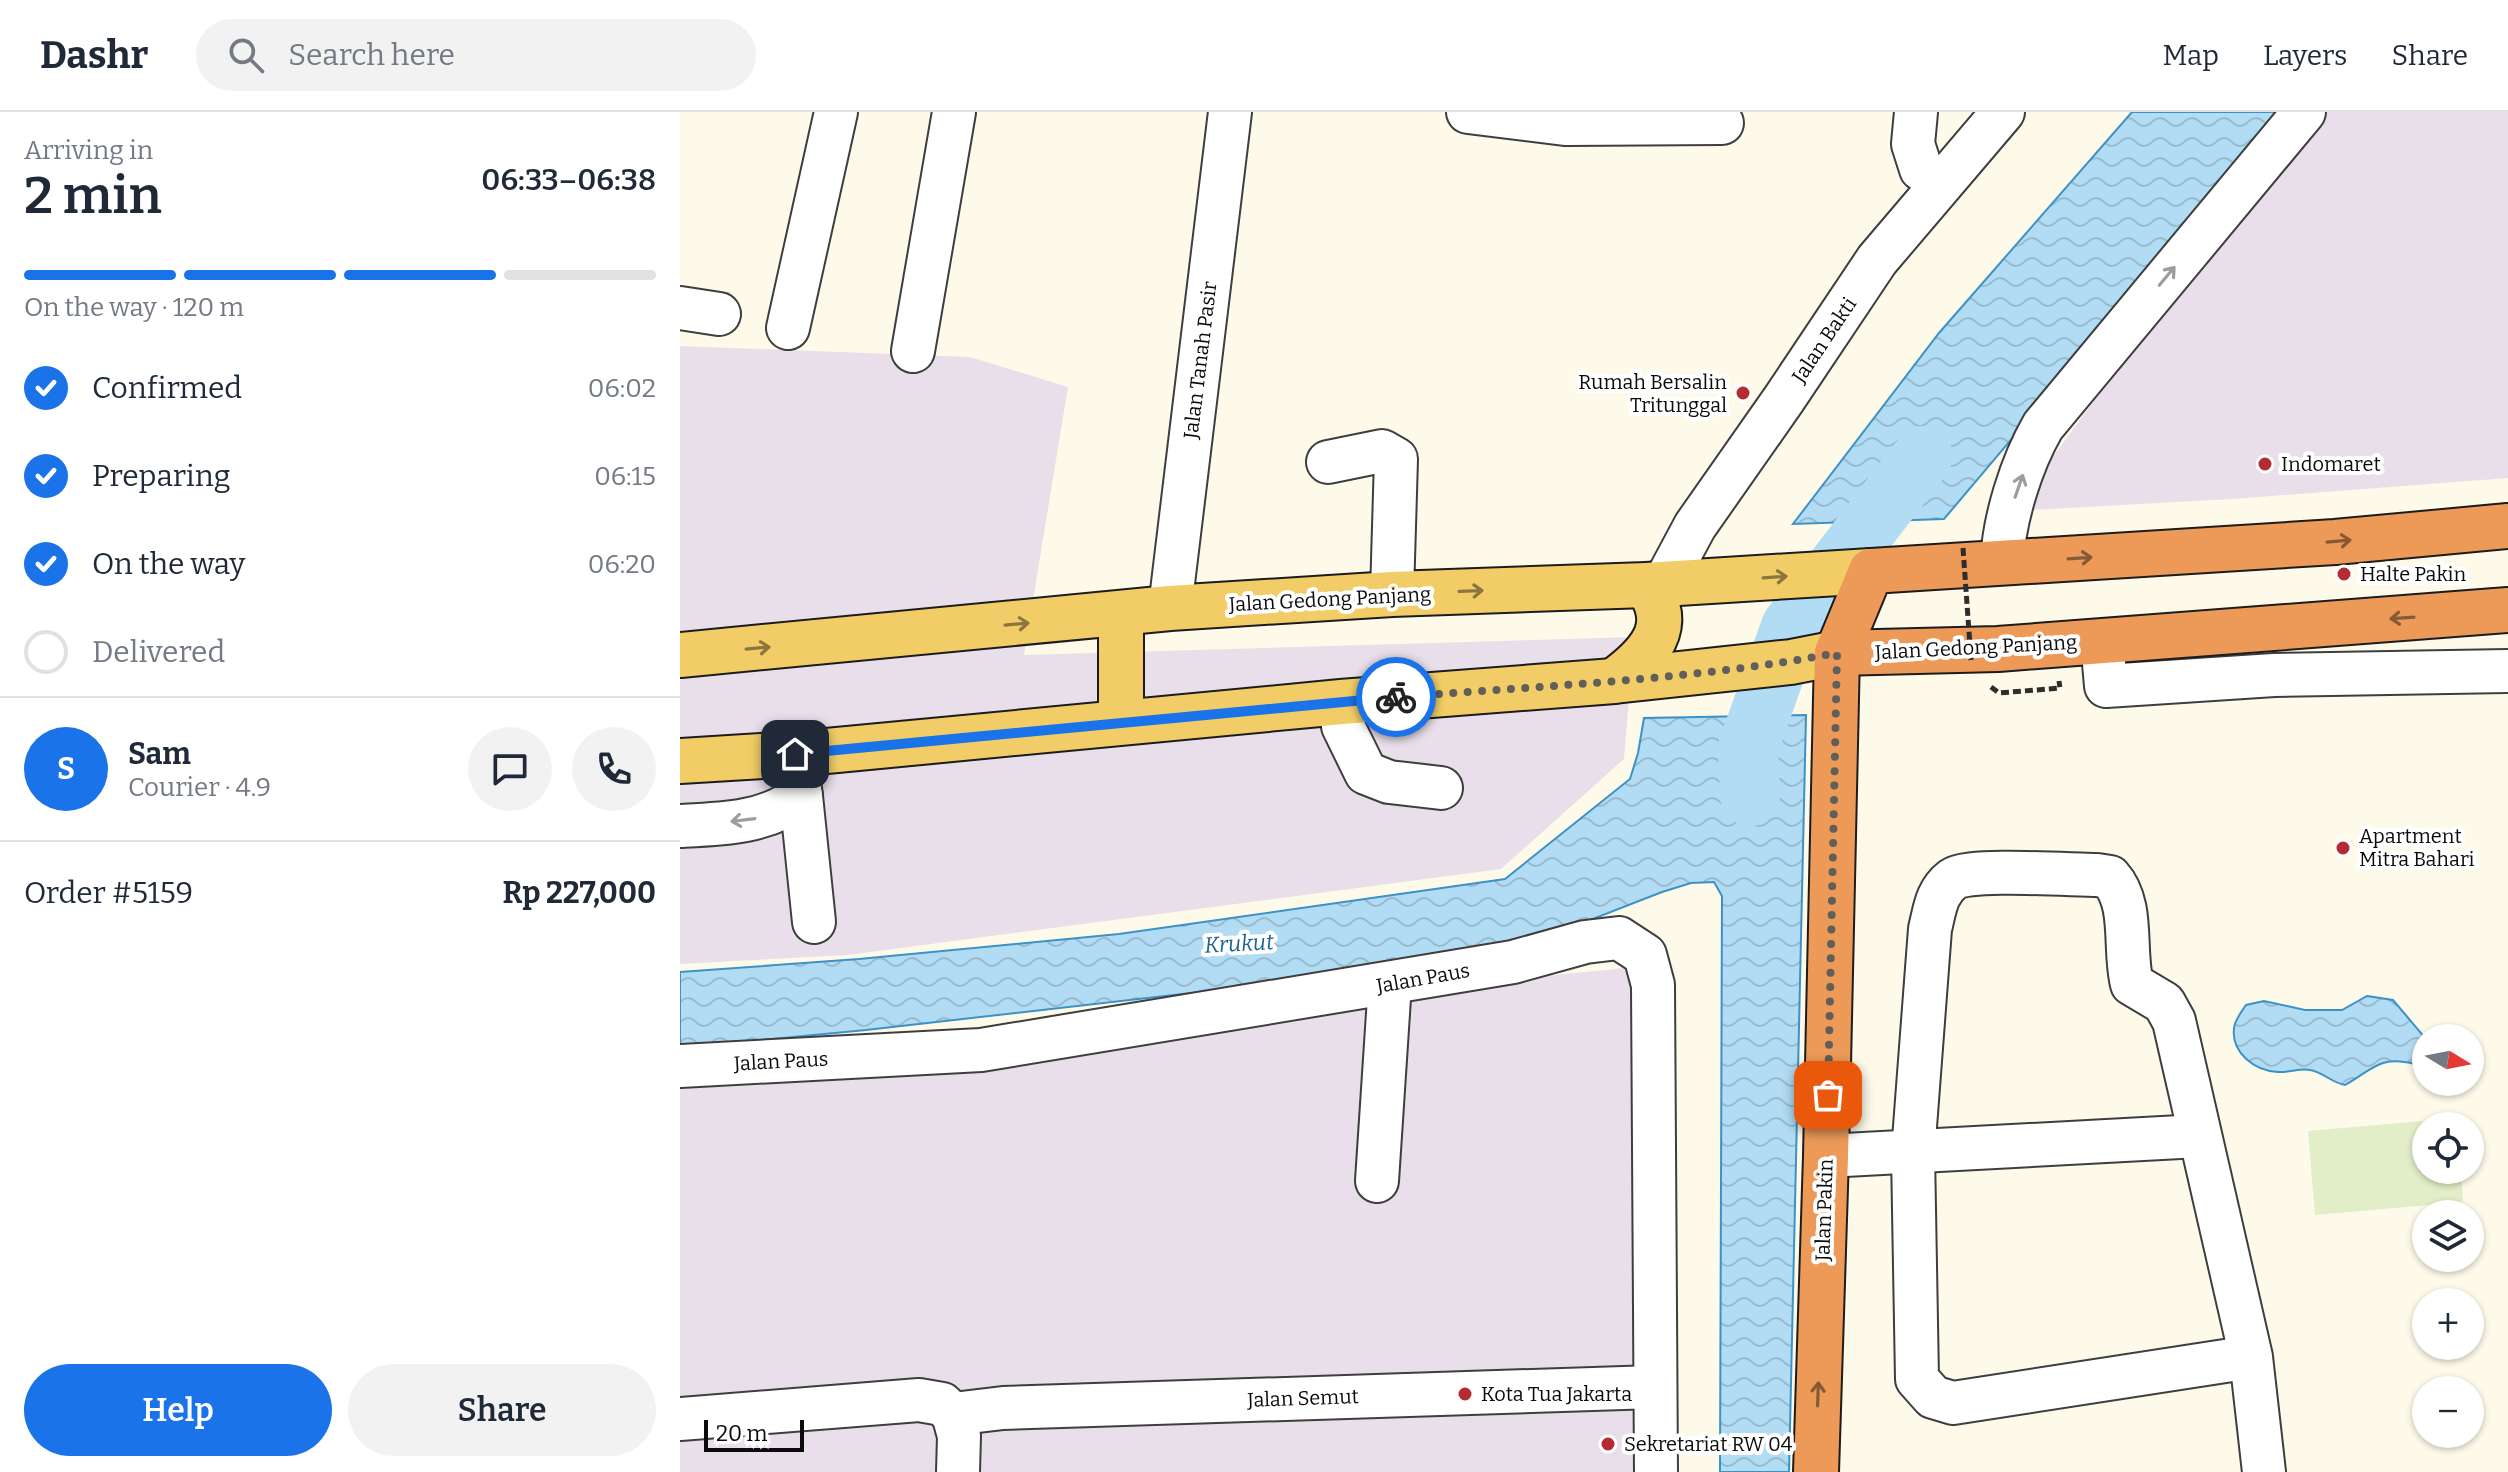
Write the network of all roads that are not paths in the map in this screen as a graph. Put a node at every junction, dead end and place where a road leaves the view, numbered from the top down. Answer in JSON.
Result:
{"nodes":[{"id":1,"x":836,"y":112,"type":"edge"},
{"id":2,"x":954,"y":112,"type":"edge"},
{"id":3,"x":1230,"y":112,"type":"edge"},
{"id":4,"x":1468,"y":112,"type":"edge"},
{"id":5,"x":1916,"y":112,"type":"edge"},
{"id":6,"x":2003,"y":112,"type":"edge"},
{"id":7,"x":2304,"y":112,"type":"edge"},
{"id":8,"x":1722,"y":123,"type":"dead end"},
{"id":9,"x":1942,"y":183,"type":"junction"},
{"id":10,"x":788,"y":328,"type":"dead end"},
{"id":11,"x":913,"y":351,"type":"dead end"},
{"id":12,"x":1328,"y":462,"type":"dead end"},
{"id":13,"x":2508,"y":526,"type":"edge"},
{"id":14,"x":1982,"y":555,"type":"junction"},
{"id":15,"x":1861,"y":571,"type":"junction"},
{"id":16,"x":1670,"y":583,"type":"junction"},
{"id":17,"x":1392,"y":594,"type":"junction"},
{"id":18,"x":1170,"y":608,"type":"junction"},
{"id":19,"x":2508,"y":610,"type":"edge"},
{"id":20,"x":1121,"y":614,"type":"junction"},
{"id":21,"x":2455,"y":614,"type":"junction"},
{"id":22,"x":2102,"y":641,"type":"junction"},
{"id":23,"x":1837,"y":653,"type":"junction"},
{"id":24,"x":680,"y":655,"type":"edge"},
{"id":25,"x":2508,"y":671,"type":"edge"},
{"id":26,"x":2411,"y":672,"type":"junction"},
{"id":27,"x":1634,"y":678,"type":"junction"},
{"id":28,"x":1341,"y":702,"type":"junction"},
{"id":29,"x":1121,"y":722,"type":"junction"},
{"id":30,"x":680,"y":761,"type":"edge"},
{"id":31,"x":798,"y":775,"type":"junction"},
{"id":32,"x":1441,"y":788,"type":"dead end"},
{"id":33,"x":680,"y":826,"type":"edge"},
{"id":34,"x":814,"y":922,"type":"dead end"},
{"id":35,"x":1386,"y":984,"type":"junction"},
{"id":36,"x":680,"y":1066,"type":"edge"},
{"id":37,"x":2199,"y":1136,"type":"junction"},
{"id":38,"x":1913,"y":1153,"type":"junction"},
{"id":39,"x":1826,"y":1156,"type":"junction"},
{"id":40,"x":1377,"y":1181,"type":"dead end"},
{"id":41,"x":2251,"y":1357,"type":"junction"},
{"id":42,"x":1654,"y":1387,"type":"junction"},
{"id":43,"x":953,"y":1414,"type":"junction"},
{"id":44,"x":680,"y":1419,"type":"edge"},
{"id":45,"x":958,"y":1472,"type":"edge"},
{"id":46,"x":1656,"y":1472,"type":"edge"},
{"id":47,"x":1816,"y":1472,"type":"edge"},
{"id":48,"x":2264,"y":1472,"type":"edge"}],
"edges":[{"from":1,"to":10,"type":"street"},
{"from":2,"to":11,"type":"street"},
{"from":3,"to":18,"type":"street","name":"Jalan Tanah Pasir"},
{"from":4,"to":8,"type":"street"},
{"from":5,"to":9,"type":"street"},
{"from":6,"to":9,"type":"street","name":"Jalan Bakti"},
{"from":14,"to":7,"type":"street","one_way":true},
{"from":9,"to":16,"type":"street","name":"Jalan Bakti"},
{"from":12,"to":17,"type":"street"},
{"from":14,"to":13,"type":"highway","name":"Jalan Gedong Panjang","one_way":true},
{"from":14,"to":15,"type":"highway","name":"Jalan Gedong Panjang"},
{"from":16,"to":15,"type":"main road","name":"Jalan Gedong Panjang","one_way":true},
{"from":15,"to":23,"type":"highway","name":"Jalan Pakin"},
{"from":17,"to":16,"type":"main road","name":"Jalan Gedong Panjang","one_way":true},
{"from":16,"to":27,"type":"main road"},
{"from":17,"to":18,"type":"main road","name":"Jalan Gedong Panjang"},
{"from":18,"to":20,"type":"main road","name":"Jalan Gedong Panjang"},
{"from":19,"to":21,"type":"highway","name":"Jalan Gedong Panjang"},
{"from":24,"to":20,"type":"main road","name":"Jalan Gedong Panjang","one_way":true},
{"from":20,"to":29,"type":"main road"},
{"from":21,"to":22,"type":"highway","name":"Jalan Gedong Panjang","one_way":true},
{"from":21,"to":26,"type":"street"},
{"from":22,"to":23,"type":"highway","name":"Jalan Gedong Panjang"},
{"from":22,"to":26,"type":"street"},
{"from":23,"to":27,"type":"main road","name":"Jalan Gedong Panjang"},
{"from":23,"to":39,"type":"highway","name":"Jalan Pakin"},
{"from":25,"to":26,"type":"street"},
{"from":27,"to":28,"type":"main road","name":"Jalan Gedong Panjang"},
{"from":28,"to":29,"type":"main road","name":"Jalan Gedong Panjang"},
{"from":28,"to":32,"type":"street"},
{"from":29,"to":31,"type":"main road","name":"Jalan Gedong Panjang"},
{"from":30,"to":31,"type":"main road","name":"Jalan Gedong Panjang"},
{"from":31,"to":33,"type":"street","one_way":true},
{"from":31,"to":34,"type":"street"},
{"from":35,"to":36,"type":"street","name":"Jalan Paus"},
{"from":35,"to":40,"type":"street"},
{"from":35,"to":42,"type":"street","name":"Jalan Paus"},
{"from":37,"to":38,"type":"street"},
{"from":37,"to":38,"type":"street"},
{"from":37,"to":41,"type":"street"},
{"from":38,"to":39,"type":"street"},
{"from":38,"to":41,"type":"street"},
{"from":47,"to":39,"type":"highway","name":"Jalan Pakin","one_way":true},
{"from":41,"to":48,"type":"street"},
{"from":42,"to":43,"type":"street","name":"Jalan Semut"},
{"from":42,"to":46,"type":"street","name":"Jalan Paus"},
{"from":43,"to":44,"type":"street"},
{"from":43,"to":45,"type":"street"}]}
